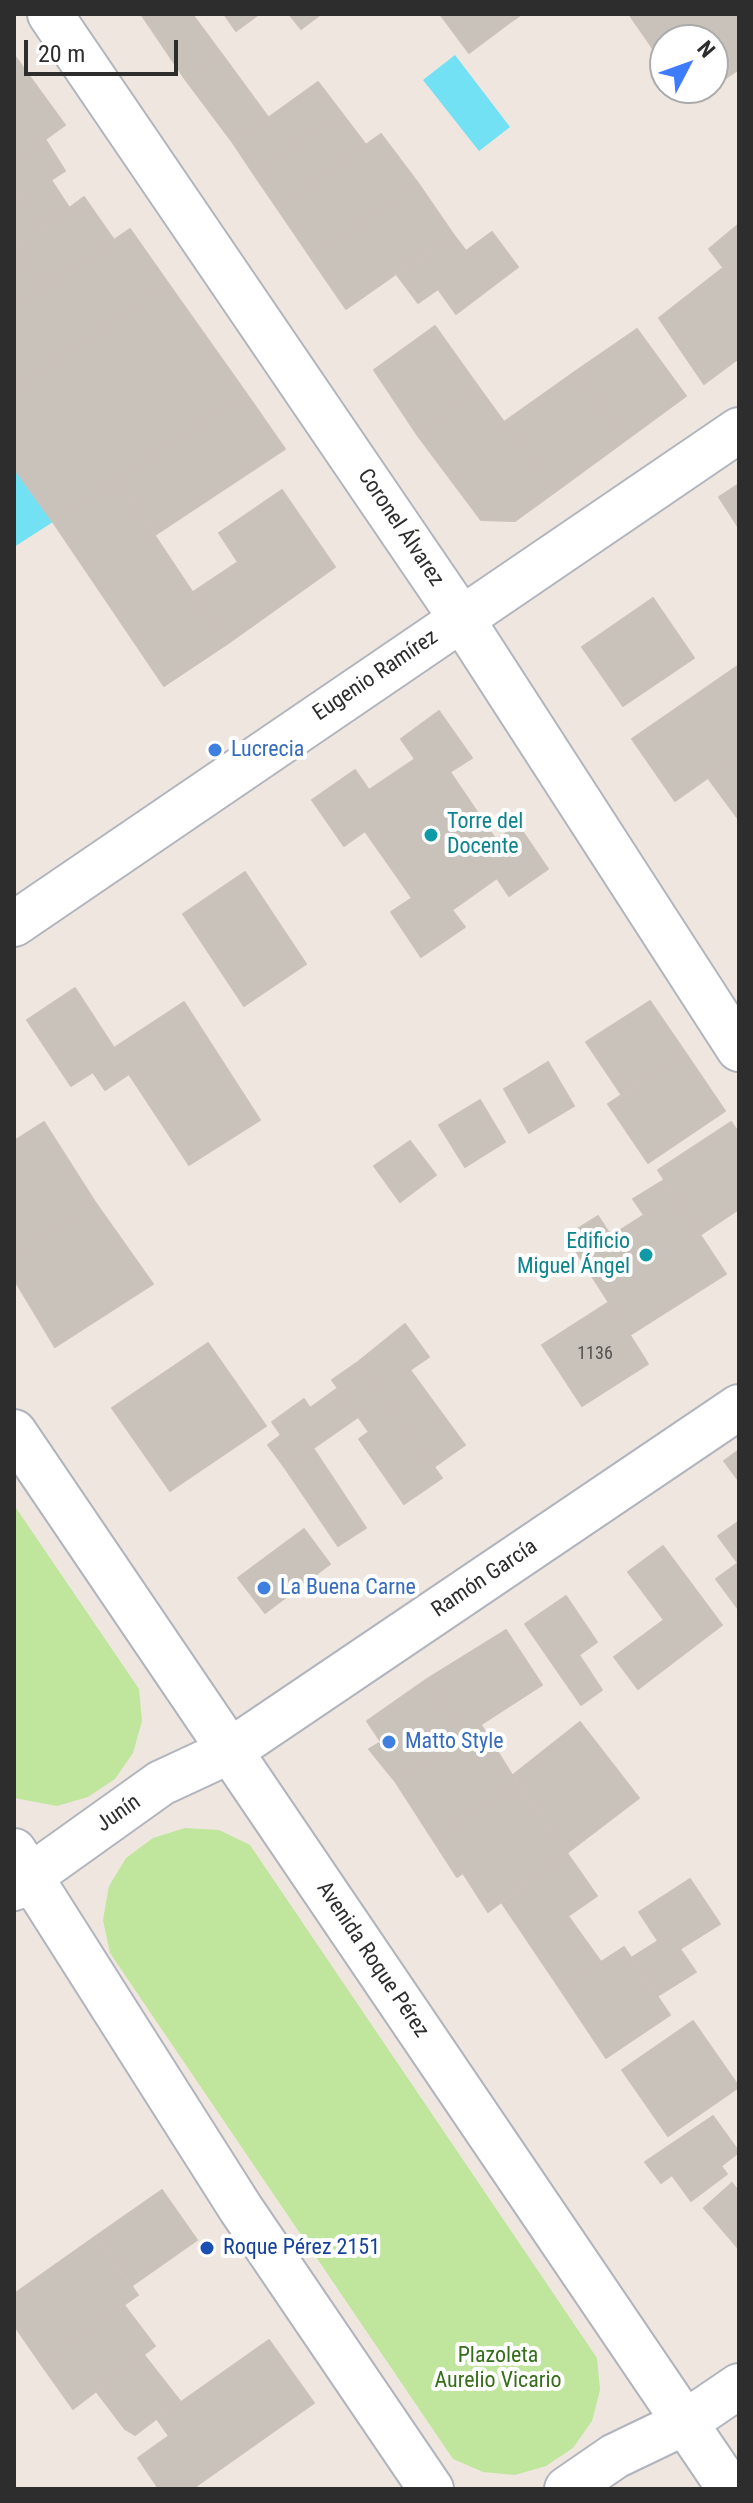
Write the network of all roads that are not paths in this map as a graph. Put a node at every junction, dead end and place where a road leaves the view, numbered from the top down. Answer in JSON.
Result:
{"nodes":[{"id":1,"x":50,"y":14,"type":"edge"},
{"id":2,"x":739,"y":430,"type":"edge"},
{"id":3,"x":461,"y":618,"type":"junction"},
{"id":4,"x":14,"y":924,"type":"edge"},
{"id":5,"x":739,"y":1049,"type":"edge"},
{"id":6,"x":739,"y":1407,"type":"edge"},
{"id":7,"x":14,"y":1432,"type":"edge"},
{"id":8,"x":230,"y":1751,"type":"junction"},
{"id":9,"x":20,"y":1872,"type":"edge"},
{"id":10,"x":739,"y":2386,"type":"edge"},
{"id":11,"x":686,"y":2422,"type":"junction"},
{"id":12,"x":431,"y":2489,"type":"edge"},
{"id":13,"x":567,"y":2489,"type":"edge"},
{"id":14,"x":730,"y":2489,"type":"edge"}],
"edges":[{"from":1,"to":3,"type":"street","name":"Coronel Álvarez"},
{"from":2,"to":3,"type":"street","name":"Eugenio Ramírez"},
{"from":3,"to":4,"type":"street","name":"Eugenio Ramírez"},
{"from":3,"to":5,"type":"street","name":"Coronel Álvarez"},
{"from":6,"to":8,"type":"street","name":"Ramón García"},
{"from":7,"to":8,"type":"street","name":"Avenida Roque Pérez"},
{"from":8,"to":9,"type":"street","name":"Junín"},
{"from":8,"to":11,"type":"street","name":"Avenida Roque Pérez"},
{"from":9,"to":12,"type":"street"},
{"from":10,"to":11,"type":"street"},
{"from":11,"to":13,"type":"street"},
{"from":11,"to":14,"type":"street","name":"Avenida Roque Pérez"}]}
